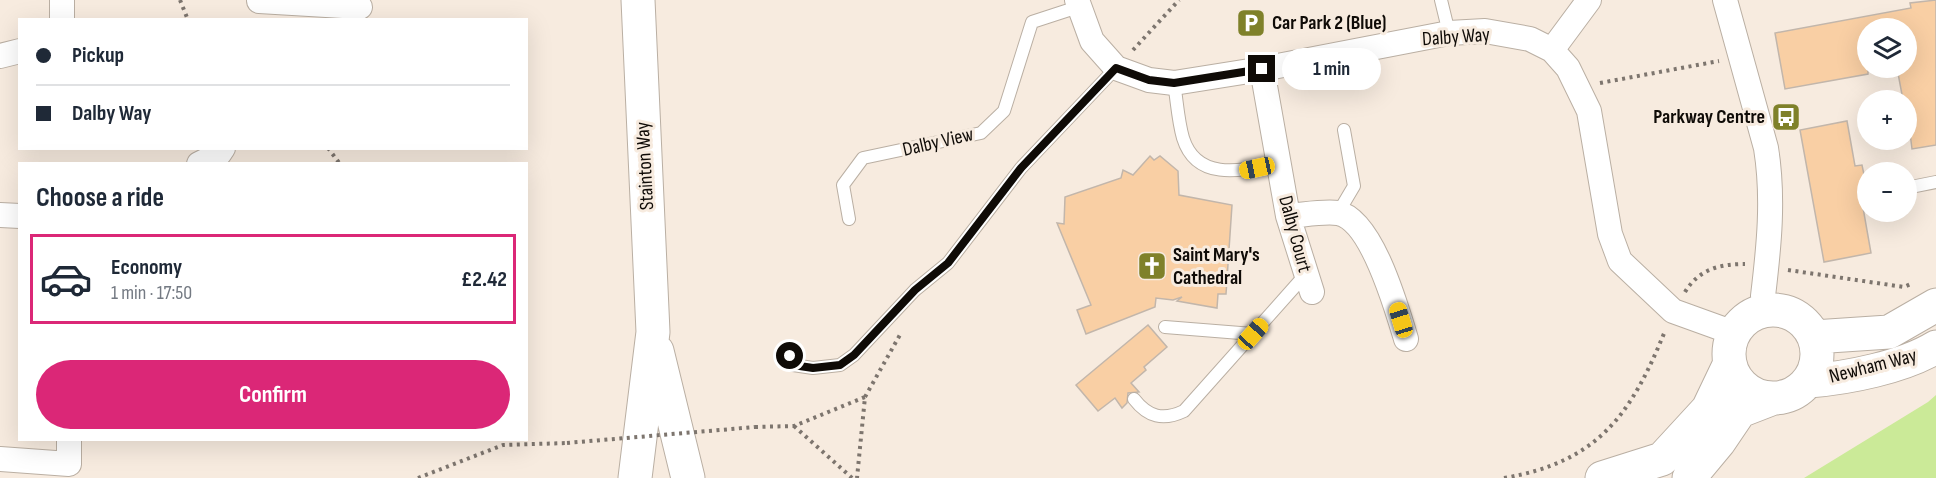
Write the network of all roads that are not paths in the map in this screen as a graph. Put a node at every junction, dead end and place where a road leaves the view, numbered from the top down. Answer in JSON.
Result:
{"nodes":[{"id":1,"x":62,"y":0,"type":"edge"},
{"id":2,"x":259,"y":0,"type":"edge"},
{"id":3,"x":638,"y":0,"type":"edge"},
{"id":4,"x":1441,"y":0,"type":"edge"},
{"id":5,"x":1588,"y":0,"type":"edge"},
{"id":6,"x":1725,"y":0,"type":"edge"},
{"id":7,"x":1077,"y":4,"type":"edge"},
{"id":8,"x":360,"y":7,"type":"dead end"},
{"id":9,"x":62,"y":18,"type":"edge"},
{"id":10,"x":258,"y":18,"type":"edge"},
{"id":11,"x":1449,"y":33,"type":"junction"},
{"id":12,"x":1552,"y":50,"type":"junction"},
{"id":13,"x":18,"y":52,"type":"edge"},
{"id":14,"x":0,"y":56,"type":"edge"},
{"id":15,"x":1116,"y":68,"type":"junction"},
{"id":16,"x":1262,"y":69,"type":"junction"},
{"id":17,"x":1174,"y":83,"type":"junction"},
{"id":18,"x":1344,"y":129,"type":"dead end"},
{"id":19,"x":1278,"y":163,"type":"junction"},
{"id":20,"x":1936,"y":182,"type":"edge"},
{"id":21,"x":1917,"y":186,"type":"edge"},
{"id":22,"x":1338,"y":213,"type":"junction"},
{"id":23,"x":0,"y":215,"type":"edge"},
{"id":24,"x":18,"y":216,"type":"edge"},
{"id":25,"x":1287,"y":216,"type":"junction"},
{"id":26,"x":849,"y":219,"type":"dead end"},
{"id":27,"x":1309,"y":283,"type":"joint"},
{"id":28,"x":1763,"y":296,"type":"dead end"},
{"id":29,"x":1936,"y":305,"type":"edge"},
{"id":30,"x":1166,"y":327,"type":"dead end"},
{"id":31,"x":652,"y":332,"type":"junction"},
{"id":32,"x":1253,"y":334,"type":"junction"},
{"id":33,"x":1814,"y":337,"type":"junction"},
{"id":34,"x":1407,"y":339,"type":"dead end"},
{"id":35,"x":1936,"y":347,"type":"edge"},
{"id":36,"x":1732,"y":348,"type":"junction"},
{"id":37,"x":790,"y":356,"type":"dead end"},
{"id":38,"x":1809,"y":381,"type":"junction"},
{"id":39,"x":1134,"y":399,"type":"dead end"},
{"id":40,"x":1771,"y":399,"type":"junction"},
{"id":41,"x":69,"y":441,"type":"edge"},
{"id":42,"x":0,"y":459,"type":"edge"},
{"id":43,"x":635,"y":478,"type":"edge"},
{"id":44,"x":688,"y":478,"type":"edge"},
{"id":45,"x":1602,"y":478,"type":"edge"},
{"id":46,"x":1689,"y":478,"type":"edge"}],
"edges":[{"from":1,"to":9,"type":"street"},
{"from":2,"to":8,"type":"street"},
{"from":2,"to":10,"type":"street"},
{"from":3,"to":31,"type":"street","name":"Stainton Way"},
{"from":4,"to":11,"type":"lane"},
{"from":5,"to":12,"type":"street"},
{"from":6,"to":28,"type":"street"},
{"from":7,"to":15,"type":"street","name":"Dalby Way"},
{"from":7,"to":26,"type":"lane","name":"Dalby View"},
{"from":11,"to":12,"type":"street","name":"Dalby Way"},
{"from":11,"to":16,"type":"street","name":"Dalby Way"},
{"from":12,"to":36,"type":"street","name":"Dalby Way"},
{"from":13,"to":14,"type":"street"},
{"from":15,"to":17,"type":"street","name":"Dalby Way"},
{"from":15,"to":37,"type":"lane"},
{"from":16,"to":17,"type":"street","name":"Dalby Way"},
{"from":16,"to":19,"type":"street","name":"Dalby Court"},
{"from":17,"to":19,"type":"lane"},
{"from":18,"to":22,"type":"lane"},
{"from":19,"to":25,"type":"street","name":"Dalby Court"},
{"from":20,"to":21,"type":"lane"},
{"from":22,"to":25,"type":"street"},
{"from":22,"to":34,"type":"street"},
{"from":23,"to":24,"type":"street"},
{"from":25,"to":27,"type":"street","name":"Dalby Court"},
{"from":27,"to":32,"type":"lane"},
{"from":29,"to":33,"type":"street","name":"Newham Way"},
{"from":30,"to":32,"type":"lane"},
{"from":31,"to":43,"type":"street","name":"Stainton Way"},
{"from":31,"to":44,"type":"street","name":"Stainton Way"},
{"from":32,"to":39,"type":"lane"},
{"from":33,"to":36,"type":"street"},
{"from":33,"to":38,"type":"street","name":"Newham Way"},
{"from":35,"to":38,"type":"street","name":"Newham Way"},
{"from":36,"to":40,"type":"street"},
{"from":36,"to":45,"type":"street"},
{"from":38,"to":40,"type":"street","name":"Newham Way"},
{"from":40,"to":46,"type":"street","name":"Newham Way"},
{"from":41,"to":42,"type":"street"}]}
